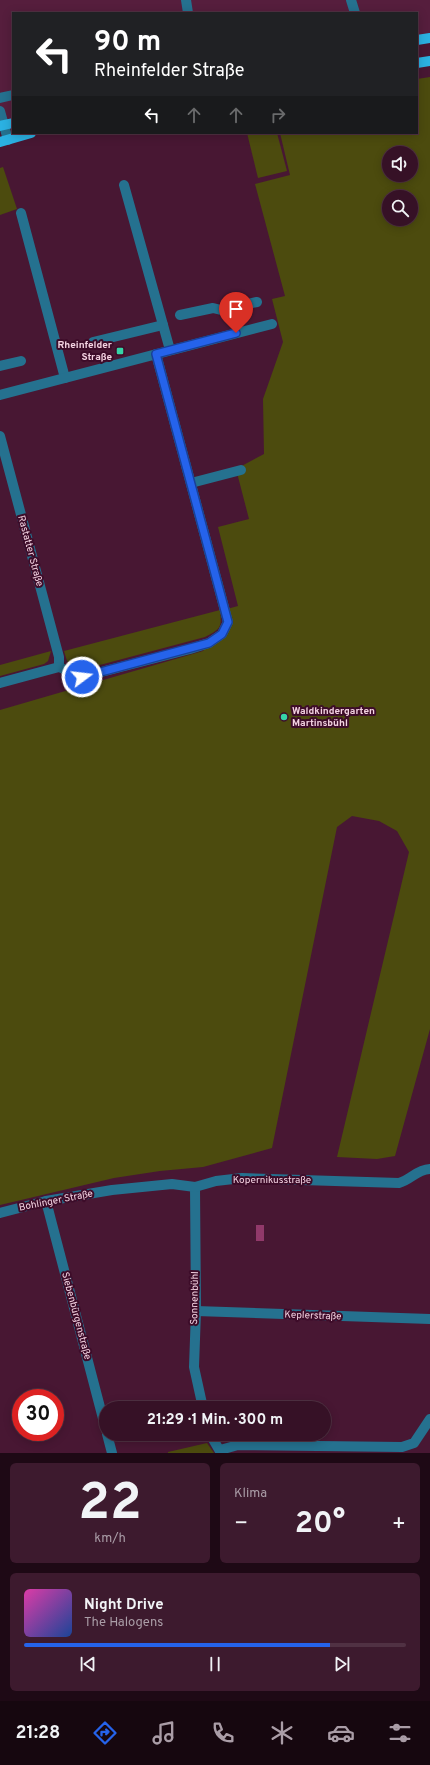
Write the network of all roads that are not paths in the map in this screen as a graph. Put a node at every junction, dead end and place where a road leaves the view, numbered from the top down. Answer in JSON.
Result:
{"nodes":[{"id":1,"x":186,"y":0,"type":"edge"},
{"id":2,"x":351,"y":0,"type":"edge"},
{"id":3,"x":188,"y":12,"type":"edge"},
{"id":4,"x":355,"y":12,"type":"edge"},
{"id":5,"x":430,"y":38,"type":"edge"},
{"id":6,"x":418,"y":40,"type":"edge"},
{"id":7,"x":430,"y":61,"type":"edge"},
{"id":8,"x":418,"y":63,"type":"edge"},
{"id":9,"x":12,"y":95,"type":"edge"},
{"id":10,"x":0,"y":98,"type":"edge"},
{"id":11,"x":0,"y":110,"type":"edge"},
{"id":12,"x":6,"y":125,"type":"edge"},
{"id":13,"x":28,"y":134,"type":"edge"},
{"id":14,"x":4,"y":141,"type":"edge"},
{"id":15,"x":124,"y":185,"type":"dead end"},
{"id":16,"x":21,"y":213,"type":"dead end"},
{"id":17,"x":257,"y":302,"type":"dead end"},
{"id":18,"x":180,"y":315,"type":"dead end"},
{"id":19,"x":272,"y":324,"type":"dead end"},
{"id":20,"x":163,"y":326,"type":"junction"},
{"id":21,"x":93,"y":342,"type":"dead end"},
{"id":22,"x":170,"y":350,"type":"junction"},
{"id":23,"x":156,"y":354,"type":"junction"},
{"id":24,"x":22,"y":361,"type":"dead end"},
{"id":25,"x":0,"y":366,"type":"edge"},
{"id":26,"x":65,"y":378,"type":"junction"},
{"id":27,"x":0,"y":395,"type":"edge"},
{"id":28,"x":0,"y":436,"type":"edge"},
{"id":29,"x":241,"y":470,"type":"dead end"},
{"id":30,"x":190,"y":483,"type":"junction"},
{"id":31,"x":59,"y":667,"type":"junction"},
{"id":32,"x":0,"y":683,"type":"edge"},
{"id":33,"x":430,"y":1169,"type":"edge"},
{"id":34,"x":195,"y":1187,"type":"junction"},
{"id":35,"x":112,"y":1190,"type":"joint"},
{"id":36,"x":46,"y":1201,"type":"junction"},
{"id":37,"x":0,"y":1213,"type":"edge"},
{"id":38,"x":196,"y":1311,"type":"junction"},
{"id":39,"x":430,"y":1319,"type":"edge"},
{"id":40,"x":201,"y":1401,"type":"edge"},
{"id":41,"x":99,"y":1403,"type":"edge"},
{"id":42,"x":430,"y":1419,"type":"edge"},
{"id":43,"x":109,"y":1441,"type":"edge"},
{"id":44,"x":214,"y":1441,"type":"edge"},
{"id":45,"x":220,"y":1452,"type":"edge"},
{"id":46,"x":112,"y":1453,"type":"edge"}],
"edges":[{"from":1,"to":3,"type":"street"},
{"from":2,"to":4,"type":"street"},
{"from":5,"to":6,"type":"main road"},
{"from":7,"to":8,"type":"main road"},
{"from":9,"to":10,"type":"street"},
{"from":11,"to":12,"type":"street"},
{"from":12,"to":14,"type":"street"},
{"from":13,"to":14,"type":"main road"},
{"from":15,"to":20,"type":"street"},
{"from":16,"to":26,"type":"street"},
{"from":17,"to":18,"type":"street"},
{"from":19,"to":22,"type":"street"},
{"from":20,"to":21,"type":"street"},
{"from":20,"to":22,"type":"street"},
{"from":22,"to":23,"type":"street"},
{"from":23,"to":26,"type":"street"},
{"from":23,"to":30,"type":"street"},
{"from":24,"to":25,"type":"street"},
{"from":26,"to":27,"type":"street"},
{"from":28,"to":31,"type":"street","name":"Rastatter Straße"},
{"from":29,"to":30,"type":"street"},
{"from":30,"to":31,"type":"street"},
{"from":31,"to":32,"type":"street"},
{"from":33,"to":34,"type":"street","name":"Kopernikusstraße"},
{"from":34,"to":35,"type":"street","name":"Kopernikusstraße"},
{"from":34,"to":38,"type":"street","name":"Sonnenbühl"},
{"from":35,"to":36,"type":"street","name":"Bohlinger Straße"},
{"from":36,"to":37,"type":"street","name":"Bohlinger Straße"},
{"from":36,"to":41,"type":"street","name":"Siebenbürgenstraße"},
{"from":38,"to":39,"type":"street","name":"Keplerstraße"},
{"from":38,"to":40,"type":"street","name":"Sonnenbühl"},
{"from":42,"to":45,"type":"street"},
{"from":43,"to":46,"type":"street"},
{"from":44,"to":45,"type":"street"}]}
